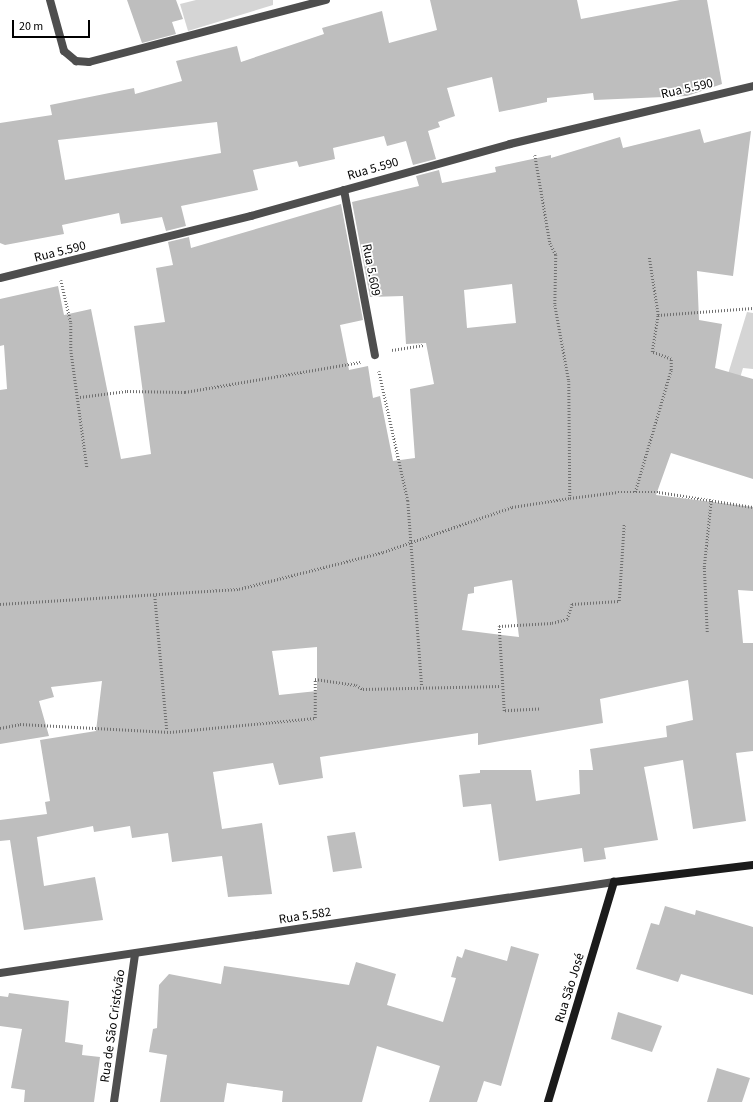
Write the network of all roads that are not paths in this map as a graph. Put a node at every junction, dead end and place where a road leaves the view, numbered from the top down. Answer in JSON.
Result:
{"nodes":[{"id":1,"x":50,"y":0,"type":"edge"},
{"id":2,"x":326,"y":0,"type":"edge"},
{"id":3,"x":295,"y":4,"type":"edge"},
{"id":4,"x":753,"y":86,"type":"edge"},
{"id":5,"x":344,"y":190,"type":"junction"},
{"id":6,"x":0,"y":278,"type":"edge"},
{"id":7,"x":375,"y":354,"type":"road end"},
{"id":8,"x":753,"y":865,"type":"edge"},
{"id":9,"x":614,"y":882,"type":"junction"},
{"id":10,"x":135,"y":954,"type":"junction"},
{"id":11,"x":0,"y":973,"type":"edge"},
{"id":12,"x":114,"y":1102,"type":"edge"},
{"id":13,"x":548,"y":1102,"type":"edge"}],
"edges":[{"from":1,"to":3,"type":"street"},
{"from":2,"to":3,"type":"street"},
{"from":4,"to":5,"type":"street","name":"Rua 5.590"},
{"from":5,"to":6,"type":"street","name":"Rua 5.590"},
{"from":5,"to":7,"type":"street","name":"Rua 5.609"},
{"from":8,"to":9,"type":"street"},
{"from":9,"to":10,"type":"street","name":"Rua 5.582"},
{"from":9,"to":13,"type":"street","name":"Rua São José"},
{"from":10,"to":11,"type":"street","name":"Rua 5.582"},
{"from":10,"to":12,"type":"street","name":"Rua de São Cristóvão"}]}
